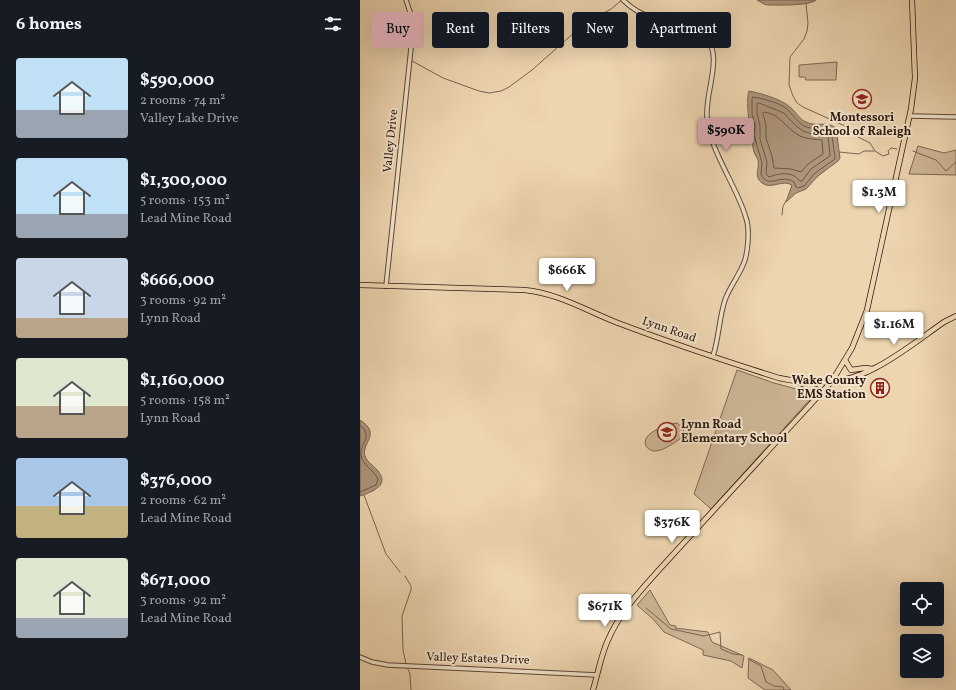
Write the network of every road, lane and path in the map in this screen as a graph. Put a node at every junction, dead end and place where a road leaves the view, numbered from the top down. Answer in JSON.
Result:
{"nodes":[{"id":1,"x":406,"y":0,"type":"edge"},
{"id":2,"x":623,"y":0,"type":"edge"},
{"id":3,"x":912,"y":0,"type":"edge"},
{"id":4,"x":910,"y":116,"type":"junction"},
{"id":5,"x":956,"y":117,"type":"edge"},
{"id":6,"x":360,"y":285,"type":"edge"},
{"id":7,"x":386,"y":286,"type":"junction"},
{"id":8,"x":956,"y":316,"type":"edge"},
{"id":9,"x":713,"y":356,"type":"junction"},
{"id":10,"x":845,"y":360,"type":"junction"},
{"id":11,"x":874,"y":369,"type":"junction"},
{"id":12,"x":797,"y":381,"type":"junction"},
{"id":13,"x":832,"y":381,"type":"junction"},
{"id":14,"x":818,"y":397,"type":"junction"},
{"id":15,"x":360,"y":657,"type":"edge"},
{"id":16,"x":597,"y":675,"type":"junction"},
{"id":17,"x":593,"y":690,"type":"edge"}],
"edges":[{"from":1,"to":7,"type":"street","name":"Valley Drive"},
{"from":2,"to":9,"type":"street"},
{"from":3,"to":4,"type":"main road"},
{"from":4,"to":5,"type":"street"},
{"from":4,"to":10,"type":"main road"},
{"from":6,"to":7,"type":"main road","name":"Lynn Road"},
{"from":7,"to":9,"type":"main road","name":"Lynn Road"},
{"from":8,"to":11,"type":"main road","name":"Lynn Road"},
{"from":9,"to":12,"type":"main road","name":"Lynn Road"},
{"from":10,"to":11,"type":"main road"},
{"from":10,"to":13,"type":"main road"},
{"from":11,"to":13,"type":"main road","name":"Lynn Road"},
{"from":12,"to":13,"type":"main road","name":"Lynn Road"},
{"from":12,"to":14,"type":"main road"},
{"from":13,"to":14,"type":"main road"},
{"from":14,"to":16,"type":"main road"},
{"from":15,"to":16,"type":"street","name":"Valley Estates Drive"},
{"from":16,"to":17,"type":"main road"}]}
